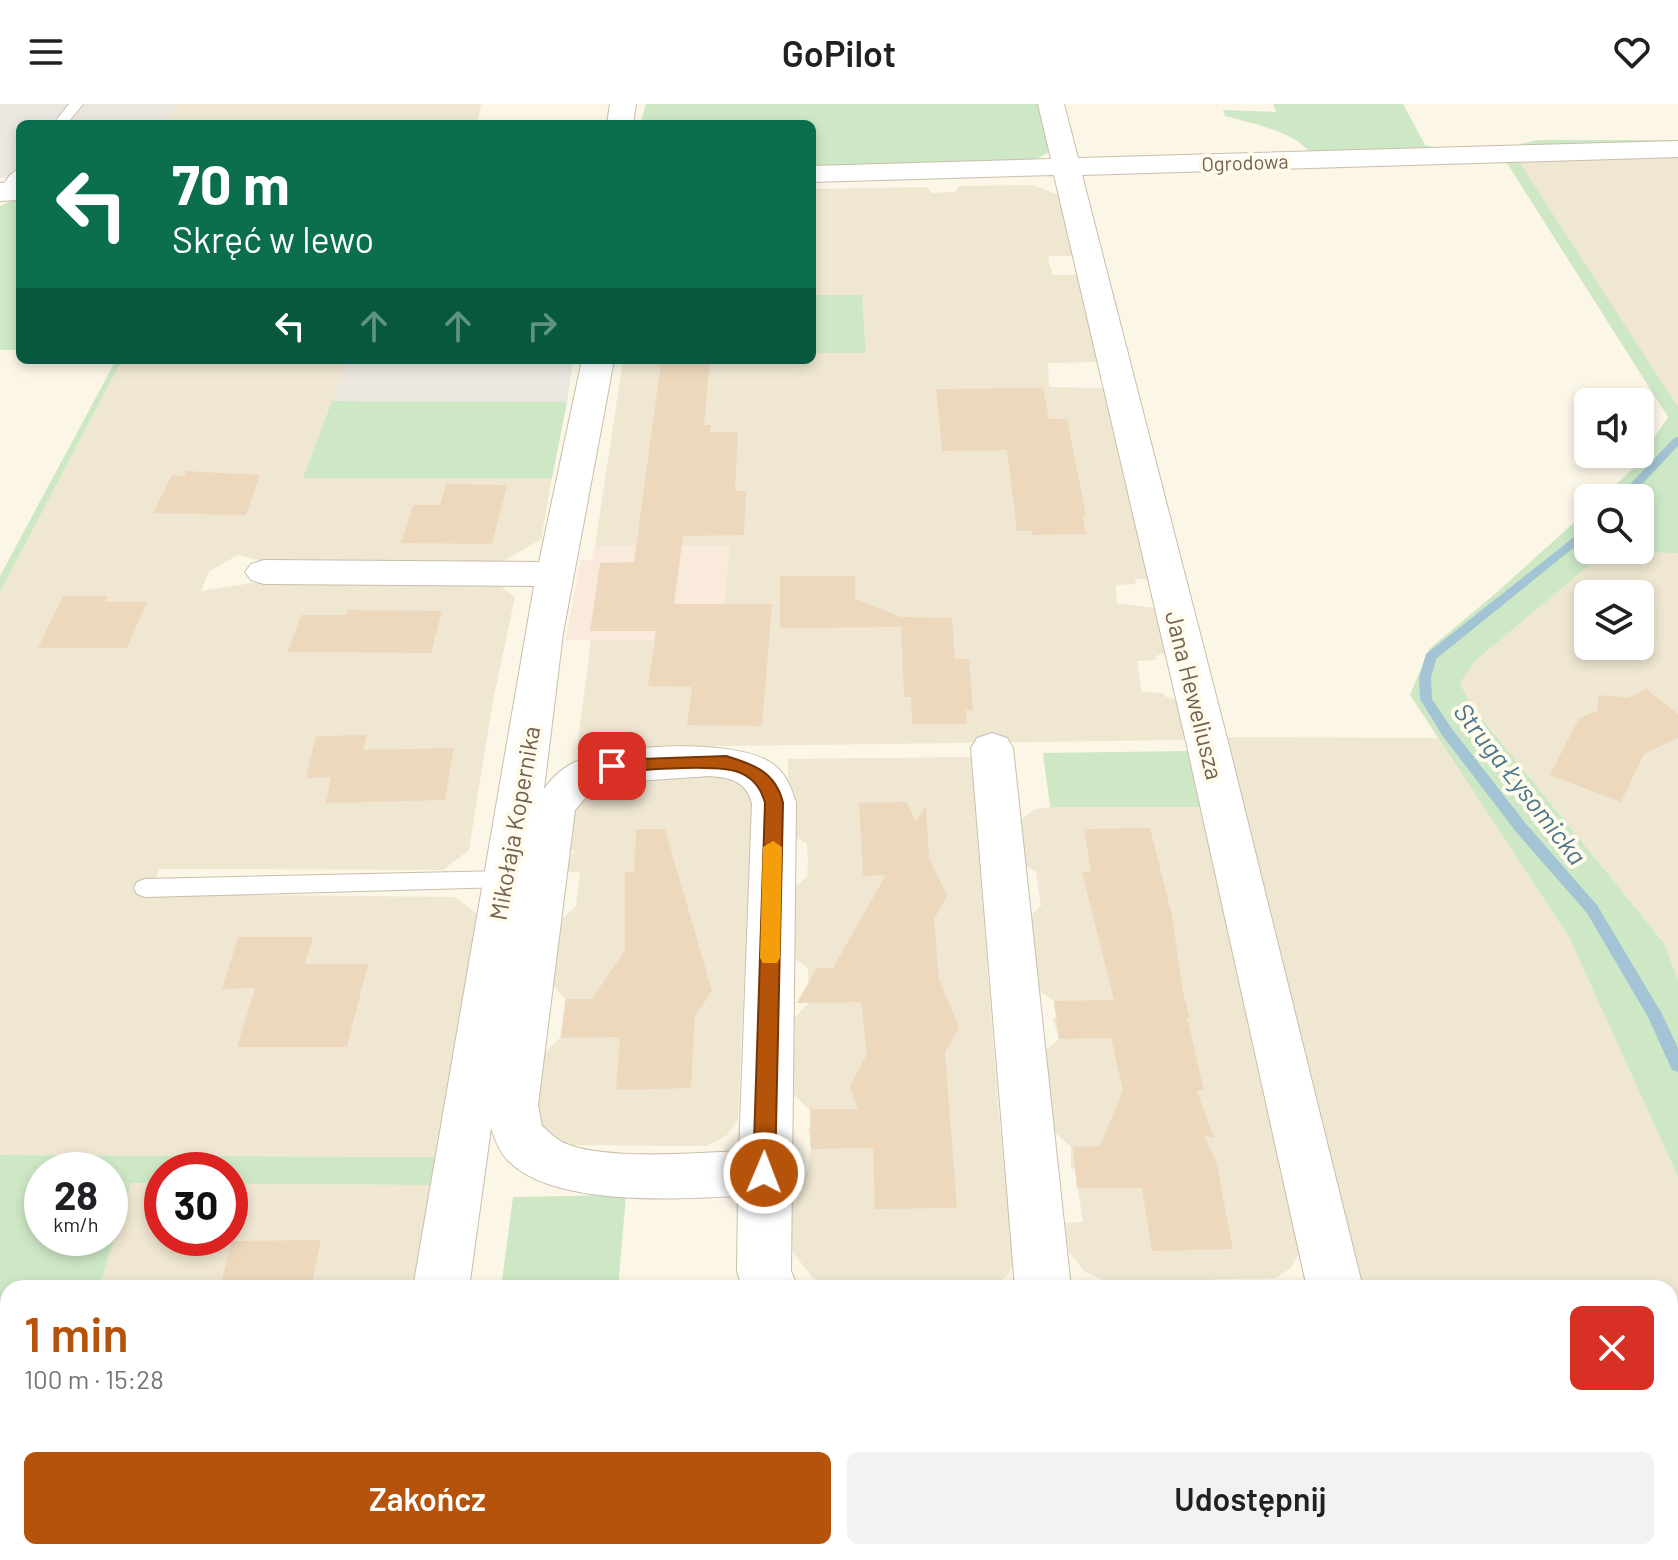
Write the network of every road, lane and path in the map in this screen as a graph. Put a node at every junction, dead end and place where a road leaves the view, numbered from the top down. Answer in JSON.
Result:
{"nodes":[{"id":1,"x":76,"y":104,"type":"edge"},
{"id":2,"x":1051,"y":104,"type":"edge"},
{"id":3,"x":63,"y":120,"type":"edge"},
{"id":4,"x":1678,"y":149,"type":"edge"},
{"id":5,"x":1065,"y":168,"type":"junction"},
{"id":6,"x":816,"y":174,"type":"edge"},
{"id":7,"x":597,"y":364,"type":"edge"},
{"id":8,"x":264,"y":572,"type":"dead end"},
{"id":9,"x":555,"y":574,"type":"junction"},
{"id":10,"x":992,"y":748,"type":"dead end"},
{"id":11,"x":504,"y":879,"type":"junction"},
{"id":12,"x":145,"y":888,"type":"dead end"},
{"id":13,"x":764,"y":1173,"type":"junction"},
{"id":14,"x":442,"y":1280,"type":"edge"},
{"id":15,"x":767,"y":1280,"type":"edge"},
{"id":16,"x":1042,"y":1280,"type":"edge"},
{"id":17,"x":1333,"y":1280,"type":"edge"}],
"edges":[{"from":1,"to":3,"type":"lane"},
{"from":2,"to":5,"type":"street","name":"Jana Heweliusza"},
{"from":4,"to":5,"type":"street","name":"Ogrodowa"},
{"from":5,"to":6,"type":"street","name":"Ogrodowa"},
{"from":5,"to":17,"type":"street","name":"Jana Heweliusza"},
{"from":7,"to":9,"type":"street","name":"Mikołaja Kopernika"},
{"from":8,"to":9,"type":"street"},
{"from":9,"to":11,"type":"street","name":"Mikołaja Kopernika"},
{"from":10,"to":16,"type":"street"},
{"from":11,"to":12,"type":"lane"},
{"from":11,"to":14,"type":"street","name":"Mikołaja Kopernika"},
{"from":13,"to":13,"type":"street"},
{"from":13,"to":15,"type":"street"}]}
